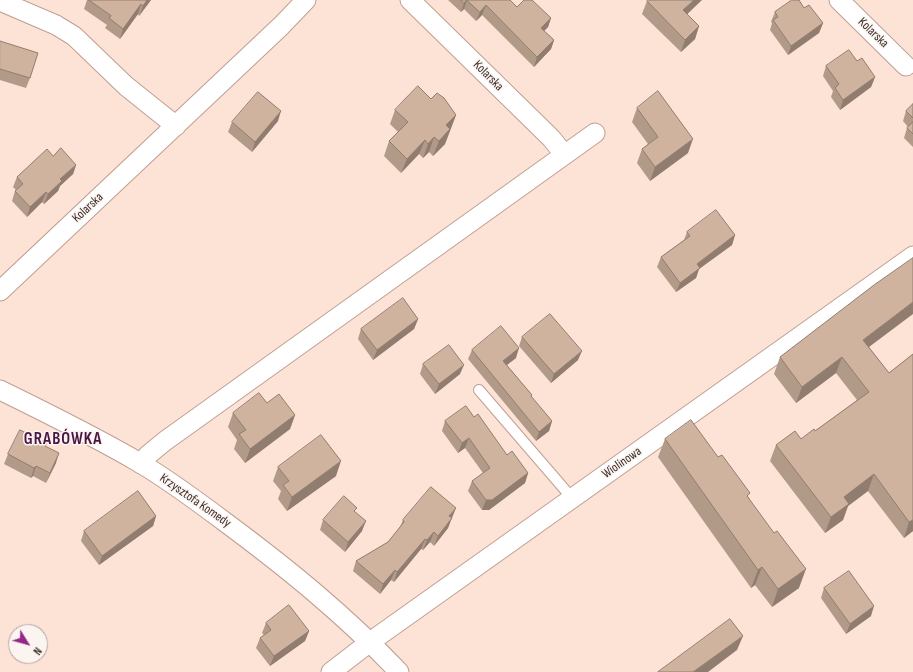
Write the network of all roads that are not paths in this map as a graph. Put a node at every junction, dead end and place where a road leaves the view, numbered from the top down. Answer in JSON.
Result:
{"nodes":[{"id":1,"x":306,"y":0,"type":"edge"},
{"id":2,"x":410,"y":0,"type":"edge"},
{"id":3,"x":839,"y":0,"type":"edge"},
{"id":4,"x":0,"y":1,"type":"edge"},
{"id":5,"x":906,"y":66,"type":"dead end"},
{"id":6,"x":176,"y":126,"type":"junction"},
{"id":7,"x":595,"y":132,"type":"dead end"},
{"id":8,"x":564,"y":154,"type":"junction"},
{"id":9,"x":913,"y":256,"type":"edge"},
{"id":10,"x":0,"y":291,"type":"edge"},
{"id":11,"x":0,"y":390,"type":"edge"},
{"id":12,"x":478,"y":390,"type":"dead end"},
{"id":13,"x":141,"y":464,"type":"junction"},
{"id":14,"x":572,"y":498,"type":"junction"},
{"id":15,"x":370,"y":642,"type":"junction"},
{"id":16,"x":331,"y":672,"type":"edge"},
{"id":17,"x":398,"y":672,"type":"edge"}],
"edges":[{"from":1,"to":6,"type":"street","name":"Kolarska"},
{"from":2,"to":8,"type":"street","name":"Kolarska"},
{"from":3,"to":5,"type":"street","name":"Kolarska"},
{"from":4,"to":6,"type":"street"},
{"from":6,"to":10,"type":"street","name":"Kolarska"},
{"from":7,"to":8,"type":"street"},
{"from":8,"to":13,"type":"street"},
{"from":9,"to":14,"type":"street","name":"Wiolinowa"},
{"from":11,"to":13,"type":"street","name":"Krzysztofa Komedy"},
{"from":12,"to":14,"type":"lane"},
{"from":13,"to":15,"type":"street","name":"Krzysztofa Komedy"},
{"from":14,"to":15,"type":"street","name":"Wiolinowa"},
{"from":15,"to":16,"type":"street","name":"Wiolinowa"},
{"from":15,"to":17,"type":"street","name":"Krzysztofa Komedy"}]}
